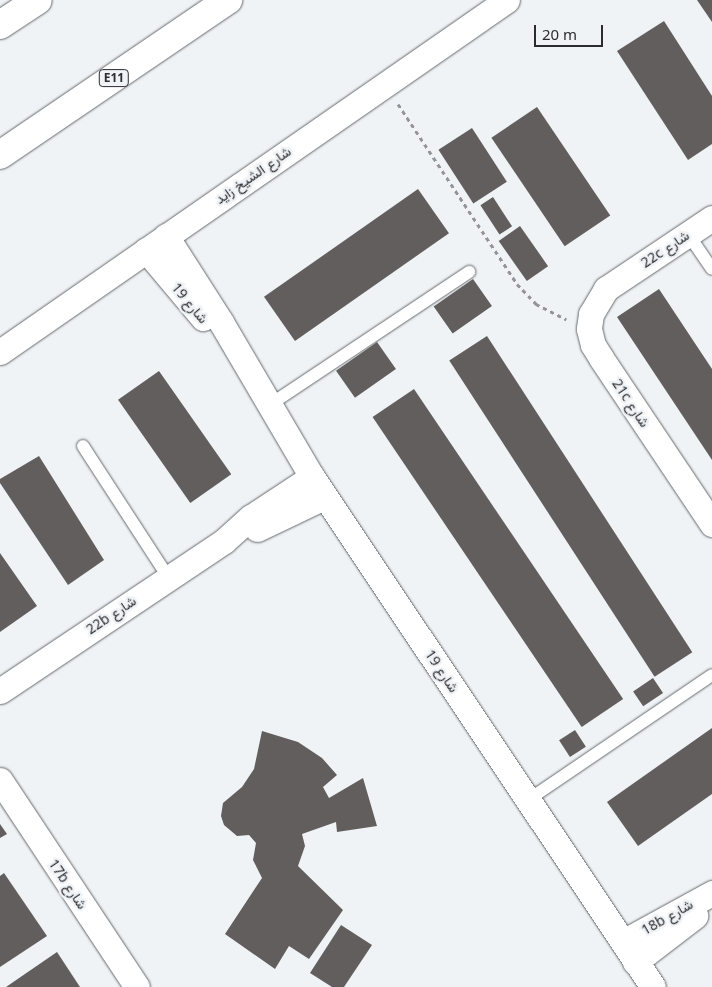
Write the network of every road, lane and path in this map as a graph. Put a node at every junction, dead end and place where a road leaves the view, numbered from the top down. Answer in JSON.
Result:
{"nodes":[{"id":1,"x":38,"y":0,"type":"edge"},
{"id":2,"x":228,"y":0,"type":"edge"},
{"id":3,"x":507,"y":0,"type":"edge"},
{"id":4,"x":0,"y":25,"type":"edge"},
{"id":5,"x":384,"y":83,"type":"junction"},
{"id":6,"x":0,"y":155,"type":"edge"},
{"id":7,"x":712,"y":218,"type":"edge"},
{"id":8,"x":688,"y":234,"type":"junction"},
{"id":9,"x":166,"y":236,"type":"junction"},
{"id":10,"x":146,"y":250,"type":"junction"},
{"id":11,"x":712,"y":269,"type":"edge"},
{"id":12,"x":469,"y":272,"type":"dead end"},
{"id":13,"x":589,"y":329,"type":"junction"},
{"id":14,"x":0,"y":352,"type":"edge"},
{"id":15,"x":236,"y":352,"type":"junction"},
{"id":16,"x":268,"y":406,"type":"junction"},
{"id":17,"x":83,"y":446,"type":"dead end"},
{"id":18,"x":318,"y":487,"type":"junction"},
{"id":19,"x":712,"y":524,"type":"edge"},
{"id":20,"x":168,"y":577,"type":"junction"},
{"id":21,"x":712,"y":675,"type":"edge"},
{"id":22,"x":0,"y":691,"type":"edge"},
{"id":23,"x":0,"y":780,"type":"edge"},
{"id":24,"x":528,"y":800,"type":"junction"},
{"id":25,"x":712,"y":893,"type":"edge"},
{"id":26,"x":712,"y":899,"type":"edge"},
{"id":27,"x":629,"y":952,"type":"junction"},
{"id":28,"x":137,"y":987,"type":"edge"},
{"id":29,"x":653,"y":987,"type":"edge"}],
"edges":[{"from":1,"to":4,"type":"highway"},
{"from":2,"to":6,"type":"highway","number":"E11"},
{"from":3,"to":5,"type":"street","name":"شارع الشيخ زايد"},
{"from":5,"to":9,"type":"street","name":"شارع الشيخ زايد"},
{"from":5,"to":13,"type":"path"},
{"from":7,"to":8,"type":"street","name":"22c شارع"},
{"from":8,"to":11,"type":"lane"},
{"from":8,"to":13,"type":"street","name":"22c شارع"},
{"from":9,"to":10,"type":"street","name":"شارع الشيخ زايد"},
{"from":9,"to":15,"type":"street","name":"شارع 19"},
{"from":10,"to":14,"type":"street","name":"شارع الشيخ زايد"},
{"from":10,"to":15,"type":"street","name":"شارع 19"},
{"from":12,"to":16,"type":"lane"},
{"from":13,"to":19,"type":"street","name":"21c شارع"},
{"from":15,"to":16,"type":"street","name":"شارع 19"},
{"from":16,"to":18,"type":"street","name":"شارع 19"},
{"from":17,"to":20,"type":"lane"},
{"from":18,"to":20,"type":"street","name":"22b شارع"},
{"from":18,"to":24,"type":"street","name":"شارع 19"},
{"from":20,"to":22,"type":"street","name":"22b شارع"},
{"from":21,"to":24,"type":"lane"},
{"from":23,"to":28,"type":"street","name":"17b شارع"},
{"from":24,"to":27,"type":"street","name":"شارع 19"},
{"from":25,"to":27,"type":"street","name":"18b شارع"},
{"from":26,"to":27,"type":"street","name":"18b شارع"},
{"from":27,"to":29,"type":"street","name":"شارع 19"}]}
